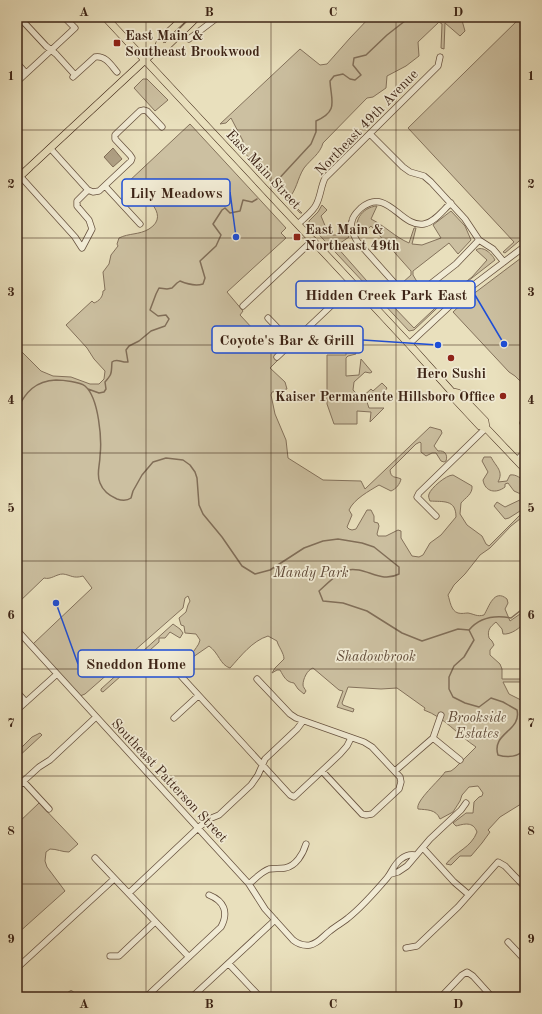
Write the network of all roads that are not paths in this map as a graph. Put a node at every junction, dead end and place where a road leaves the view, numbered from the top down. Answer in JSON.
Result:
{"nodes":[{"id":1,"x":19,"y":17,"type":"edge"},
{"id":2,"x":64,"y":17,"type":"edge"},
{"id":3,"x":104,"y":17,"type":"edge"},
{"id":4,"x":185,"y":17,"type":"edge"},
{"id":5,"x":197,"y":17,"type":"edge"},
{"id":6,"x":218,"y":17,"type":"edge"},
{"id":7,"x":189,"y":39,"type":"dead end"},
{"id":8,"x":158,"y":48,"type":"junction"},
{"id":9,"x":51,"y":50,"type":"junction"},
{"id":10,"x":440,"y":57,"type":"dead end"},
{"id":11,"x":145,"y":60,"type":"junction"},
{"id":12,"x":17,"y":63,"type":"edge"},
{"id":13,"x":117,"y":72,"type":"dead end"},
{"id":14,"x":26,"y":73,"type":"junction"},
{"id":15,"x":20,"y":79,"type":"dead end"},
{"id":16,"x":162,"y":127,"type":"dead end"},
{"id":17,"x":370,"y":134,"type":"junction"},
{"id":18,"x":50,"y":148,"type":"junction"},
{"id":19,"x":18,"y":177,"type":"edge"},
{"id":20,"x":105,"y":186,"type":"junction"},
{"id":21,"x":90,"y":191,"type":"junction"},
{"id":22,"x":451,"y":203,"type":"junction"},
{"id":23,"x":140,"y":224,"type":"dead end"},
{"id":24,"x":298,"y":224,"type":"junction"},
{"id":25,"x":313,"y":240,"type":"junction"},
{"id":26,"x":478,"y":240,"type":"junction"},
{"id":27,"x":525,"y":246,"type":"edge"},
{"id":28,"x":504,"y":262,"type":"junction"},
{"id":29,"x":353,"y":285,"type":"junction"},
{"id":30,"x":243,"y":306,"type":"dead end"},
{"id":31,"x":268,"y":318,"type":"dead end"},
{"id":32,"x":292,"y":343,"type":"junction"},
{"id":33,"x":409,"y":344,"type":"junction"},
{"id":34,"x":277,"y":357,"type":"dead end"},
{"id":35,"x":486,"y":428,"type":"junction"},
{"id":36,"x":525,"y":452,"type":"edge"},
{"id":37,"x":517,"y":460,"type":"junction"},
{"id":38,"x":525,"y":469,"type":"edge"},
{"id":39,"x":436,"y":516,"type":"dead end"},
{"id":40,"x":17,"y":630,"type":"edge"},
{"id":41,"x":57,"y":674,"type":"junction"},
{"id":42,"x":180,"y":675,"type":"dead end"},
{"id":43,"x":257,"y":679,"type":"dead end"},
{"id":44,"x":17,"y":692,"type":"edge"},
{"id":45,"x":198,"y":696,"type":"junction"},
{"id":46,"x":26,"y":702,"type":"junction"},
{"id":47,"x":17,"y":710,"type":"edge"},
{"id":48,"x":441,"y":715,"type":"dead end"},
{"id":49,"x":96,"y":717,"type":"junction"},
{"id":50,"x":174,"y":718,"type":"dead end"},
{"id":51,"x":303,"y":721,"type":"junction"},
{"id":52,"x":351,"y":738,"type":"junction"},
{"id":53,"x":433,"y":738,"type":"junction"},
{"id":54,"x":460,"y":760,"type":"dead end"},
{"id":55,"x":263,"y":764,"type":"junction"},
{"id":56,"x":322,"y":771,"type":"junction"},
{"id":57,"x":396,"y":771,"type":"junction"},
{"id":58,"x":23,"y":781,"type":"junction"},
{"id":59,"x":17,"y":787,"type":"edge"},
{"id":60,"x":466,"y":803,"type":"dead end"},
{"id":61,"x":49,"y":809,"type":"dead end"},
{"id":62,"x":198,"y":828,"type":"junction"},
{"id":63,"x":306,"y":844,"type":"dead end"},
{"id":64,"x":422,"y":848,"type":"junction"},
{"id":65,"x":416,"y":855,"type":"junction"},
{"id":66,"x":96,"y":858,"type":"dead end"},
{"id":67,"x":391,"y":874,"type":"junction"},
{"id":68,"x":114,"y":879,"type":"junction"},
{"id":69,"x":249,"y":884,"type":"junction"},
{"id":70,"x":525,"y":887,"type":"edge"},
{"id":71,"x":128,"y":893,"type":"junction"},
{"id":72,"x":468,"y":894,"type":"junction"},
{"id":73,"x":209,"y":895,"type":"dead end"},
{"id":74,"x":275,"y":920,"type":"junction"},
{"id":75,"x":155,"y":922,"type":"junction"},
{"id":76,"x":508,"y":942,"type":"dead end"},
{"id":77,"x":406,"y":948,"type":"dead end"},
{"id":78,"x":110,"y":956,"type":"dead end"},
{"id":79,"x":189,"y":958,"type":"junction"},
{"id":80,"x":525,"y":960,"type":"edge"},
{"id":81,"x":229,"y":964,"type":"junction"},
{"id":82,"x":17,"y":968,"type":"edge"},
{"id":83,"x":146,"y":997,"type":"edge"},
{"id":84,"x":192,"y":997,"type":"edge"},
{"id":85,"x":260,"y":997,"type":"edge"},
{"id":86,"x":441,"y":997,"type":"edge"},
{"id":87,"x":492,"y":997,"type":"edge"}],
"edges":[{"from":1,"to":9,"type":"street"},
{"from":2,"to":9,"type":"street"},
{"from":3,"to":11,"type":"main road","name":"East Main Street"},
{"from":4,"to":8,"type":"main road"},
{"from":5,"to":8,"type":"main road"},
{"from":6,"to":7,"type":"street"},
{"from":8,"to":11,"type":"main road"},
{"from":9,"to":13,"type":"street"},
{"from":9,"to":14,"type":"street"},
{"from":10,"to":17,"type":"street","name":"Northeast 49th Avenue"},
{"from":11,"to":18,"type":"main road"},
{"from":11,"to":24,"type":"main road","name":"East Main Street"},
{"from":12,"to":14,"type":"street"},
{"from":14,"to":15,"type":"street"},
{"from":16,"to":20,"type":"street"},
{"from":17,"to":22,"type":"street"},
{"from":17,"to":24,"type":"street","name":"Northeast 49th Avenue"},
{"from":18,"to":19,"type":"main road"},
{"from":18,"to":21,"type":"street"},
{"from":19,"to":21,"type":"street"},
{"from":20,"to":21,"type":"street"},
{"from":20,"to":23,"type":"street"},
{"from":22,"to":26,"type":"street"},
{"from":22,"to":26,"type":"street"},
{"from":24,"to":25,"type":"main road","name":"East Main Street"},
{"from":25,"to":29,"type":"main road","name":"East Main Street"},
{"from":25,"to":30,"type":"street"},
{"from":26,"to":28,"type":"street"},
{"from":27,"to":28,"type":"street"},
{"from":28,"to":33,"type":"street"},
{"from":29,"to":32,"type":"street"},
{"from":29,"to":33,"type":"main road","name":"East Main Street"},
{"from":31,"to":32,"type":"street"},
{"from":32,"to":34,"type":"street"},
{"from":33,"to":35,"type":"main road","name":"East Main Street"},
{"from":35,"to":37,"type":"main road","name":"East Main Street"},
{"from":35,"to":39,"type":"street"},
{"from":36,"to":37,"type":"street"},
{"from":37,"to":38,"type":"main road","name":"East Main Street"},
{"from":40,"to":41,"type":"street","name":"Southeast Patterson Street"},
{"from":41,"to":46,"type":"street"},
{"from":41,"to":49,"type":"street","name":"Southeast Patterson Street"},
{"from":42,"to":45,"type":"street"},
{"from":43,"to":51,"type":"street"},
{"from":44,"to":46,"type":"street"},
{"from":45,"to":50,"type":"street"},
{"from":45,"to":55,"type":"street"},
{"from":46,"to":47,"type":"street"},
{"from":48,"to":53,"type":"street"},
{"from":49,"to":58,"type":"street"},
{"from":49,"to":62,"type":"street","name":"Southeast Patterson Street"},
{"from":51,"to":52,"type":"street"},
{"from":51,"to":55,"type":"street"},
{"from":52,"to":56,"type":"street"},
{"from":52,"to":57,"type":"street"},
{"from":53,"to":54,"type":"street"},
{"from":53,"to":57,"type":"street"},
{"from":55,"to":56,"type":"street"},
{"from":55,"to":62,"type":"street"},
{"from":56,"to":57,"type":"street"},
{"from":58,"to":59,"type":"street"},
{"from":58,"to":61,"type":"street"},
{"from":60,"to":64,"type":"street"},
{"from":62,"to":69,"type":"street","name":"Southeast Patterson Street"},
{"from":62,"to":71,"type":"street"},
{"from":63,"to":69,"type":"street"},
{"from":64,"to":65,"type":"street"},
{"from":64,"to":72,"type":"street"},
{"from":65,"to":67,"type":"street"},
{"from":65,"to":67,"type":"street"},
{"from":66,"to":68,"type":"street"},
{"from":67,"to":74,"type":"street","name":"Southeast Patterson Street"},
{"from":68,"to":71,"type":"street"},
{"from":68,"to":82,"type":"street"},
{"from":69,"to":74,"type":"street","name":"Southeast Patterson Street"},
{"from":70,"to":72,"type":"street"},
{"from":71,"to":75,"type":"street"},
{"from":72,"to":77,"type":"street"},
{"from":73,"to":79,"type":"street"},
{"from":74,"to":81,"type":"street"},
{"from":75,"to":78,"type":"street"},
{"from":75,"to":79,"type":"street"},
{"from":76,"to":80,"type":"street"},
{"from":79,"to":83,"type":"street"},
{"from":81,"to":84,"type":"street"},
{"from":81,"to":85,"type":"street"},
{"from":86,"to":87,"type":"street"}]}
